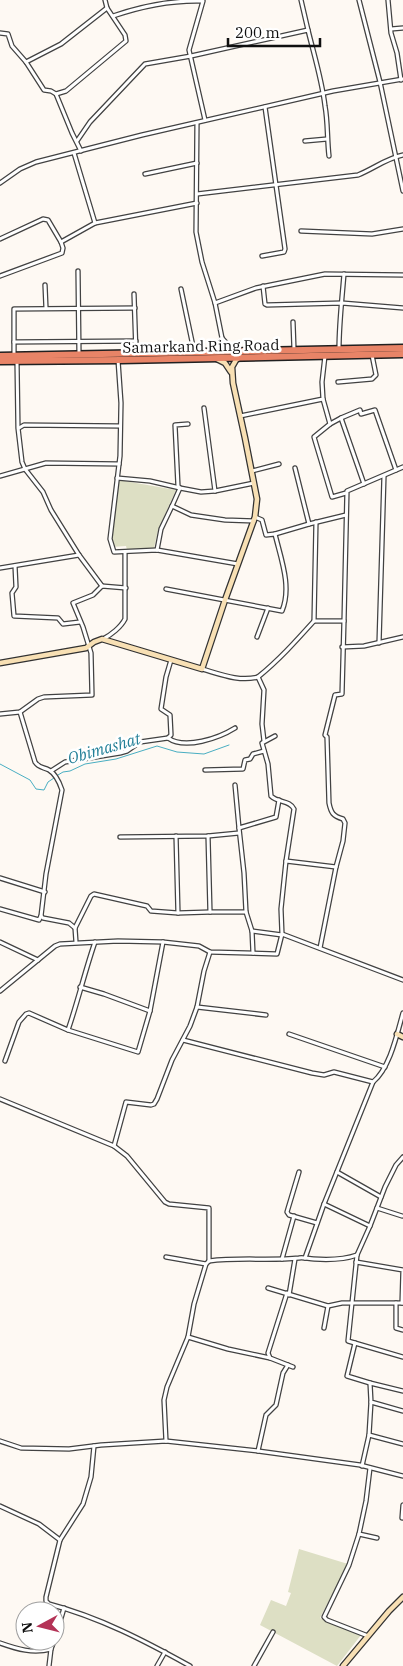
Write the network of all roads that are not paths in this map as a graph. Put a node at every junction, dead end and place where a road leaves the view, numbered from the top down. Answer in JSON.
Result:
{"nodes":[{"id":1,"x":105,"y":0,"type":"edge"},
{"id":2,"x":203,"y":0,"type":"edge"},
{"id":3,"x":301,"y":0,"type":"edge"},
{"id":4,"x":359,"y":0,"type":"edge"},
{"id":5,"x":388,"y":0,"type":"edge"},
{"id":6,"x":107,"y":8,"type":"junction"},
{"id":7,"x":113,"y":16,"type":"junction"},
{"id":8,"x":390,"y":28,"type":"junction"},
{"id":9,"x":403,"y":28,"type":"edge"},
{"id":10,"x":308,"y":30,"type":"junction"},
{"id":11,"x":0,"y":33,"type":"edge"},
{"id":12,"x":191,"y":56,"type":"junction"},
{"id":13,"x":26,"y":62,"type":"junction"},
{"id":14,"x":402,"y":80,"type":"edge"},
{"id":15,"x":380,"y":82,"type":"junction"},
{"id":16,"x":323,"y":93,"type":"junction"},
{"id":17,"x":56,"y":94,"type":"junction"},
{"id":18,"x":265,"y":107,"type":"junction"},
{"id":19,"x":205,"y":121,"type":"junction"},
{"id":20,"x":197,"y":123,"type":"junction"},
{"id":21,"x":327,"y":139,"type":"junction"},
{"id":22,"x":77,"y":140,"type":"junction"},
{"id":23,"x":305,"y":141,"type":"dead end"},
{"id":24,"x":81,"y":150,"type":"junction"},
{"id":25,"x":74,"y":152,"type":"junction"},
{"id":26,"x":403,"y":155,"type":"edge"},
{"id":27,"x":329,"y":156,"type":"dead end"},
{"id":28,"x":395,"y":157,"type":"junction"},
{"id":29,"x":197,"y":163,"type":"junction"},
{"id":30,"x":145,"y":174,"type":"dead end"},
{"id":31,"x":0,"y":183,"type":"edge"},
{"id":32,"x":277,"y":185,"type":"junction"},
{"id":33,"x":403,"y":191,"type":"edge"},
{"id":34,"x":197,"y":194,"type":"junction"},
{"id":35,"x":197,"y":203,"type":"junction"},
{"id":36,"x":95,"y":223,"type":"junction"},
{"id":37,"x":403,"y":229,"type":"edge"},
{"id":38,"x":301,"y":231,"type":"dead end"},
{"id":39,"x":0,"y":239,"type":"edge"},
{"id":40,"x":62,"y":242,"type":"junction"},
{"id":41,"x":262,"y":256,"type":"dead end"},
{"id":42,"x":78,"y":271,"type":"dead end"},
{"id":43,"x":344,"y":274,"type":"junction"},
{"id":44,"x":0,"y":276,"type":"edge"},
{"id":45,"x":403,"y":276,"type":"edge"},
{"id":46,"x":45,"y":284,"type":"dead end"},
{"id":47,"x":263,"y":286,"type":"junction"},
{"id":48,"x":181,"y":289,"type":"dead end"},
{"id":49,"x":134,"y":294,"type":"dead end"},
{"id":50,"x":215,"y":303,"type":"junction"},
{"id":51,"x":342,"y":303,"type":"junction"},
{"id":52,"x":46,"y":308,"type":"junction"},
{"id":53,"x":79,"y":308,"type":"junction"},
{"id":54,"x":135,"y":308,"type":"junction"},
{"id":55,"x":403,"y":308,"type":"edge"},
{"id":56,"x":293,"y":322,"type":"dead end"},
{"id":57,"x":222,"y":338,"type":"junction"},
{"id":58,"x":136,"y":341,"type":"junction"},
{"id":59,"x":14,"y":342,"type":"junction"},
{"id":60,"x":79,"y":342,"type":"junction"},
{"id":61,"x":403,"y":348,"type":"edge"},
{"id":62,"x":338,"y":349,"type":"junction"},
{"id":63,"x":234,"y":351,"type":"junction"},
{"id":64,"x":195,"y":352,"type":"junction"},
{"id":65,"x":292,"y":352,"type":"junction"},
{"id":66,"x":136,"y":354,"type":"junction"},
{"id":67,"x":403,"y":354,"type":"edge"},
{"id":68,"x":79,"y":355,"type":"junction"},
{"id":69,"x":215,"y":355,"type":"junction"},
{"id":70,"x":372,"y":355,"type":"junction"},
{"id":71,"x":0,"y":356,"type":"edge"},
{"id":72,"x":146,"y":356,"type":"junction"},
{"id":73,"x":325,"y":356,"type":"junction"},
{"id":74,"x":239,"y":358,"type":"junction"},
{"id":75,"x":16,"y":359,"type":"junction"},
{"id":76,"x":118,"y":360,"type":"junction"},
{"id":77,"x":0,"y":361,"type":"edge"},
{"id":78,"x":232,"y":376,"type":"junction"},
{"id":79,"x":338,"y":382,"type":"dead end"},
{"id":80,"x":323,"y":399,"type":"junction"},
{"id":81,"x":204,"y":408,"type":"dead end"},
{"id":82,"x":240,"y":416,"type":"junction"},
{"id":83,"x":340,"y":418,"type":"junction"},
{"id":84,"x":188,"y":424,"type":"dead end"},
{"id":85,"x":330,"y":424,"type":"junction"},
{"id":86,"x":120,"y":426,"type":"junction"},
{"id":87,"x":18,"y":428,"type":"junction"},
{"id":88,"x":119,"y":464,"type":"junction"},
{"id":89,"x":279,"y":464,"type":"dead end"},
{"id":90,"x":403,"y":467,"type":"edge"},
{"id":91,"x":295,"y":468,"type":"dead end"},
{"id":92,"x":25,"y":469,"type":"junction"},
{"id":93,"x":396,"y":470,"type":"junction"},
{"id":94,"x":252,"y":471,"type":"junction"},
{"id":95,"x":384,"y":475,"type":"junction"},
{"id":96,"x":0,"y":476,"type":"edge"},
{"id":97,"x":118,"y":478,"type":"junction"},
{"id":98,"x":254,"y":483,"type":"junction"},
{"id":99,"x":364,"y":484,"type":"junction"},
{"id":100,"x":180,"y":488,"type":"junction"},
{"id":101,"x":215,"y":491,"type":"junction"},
{"id":102,"x":346,"y":493,"type":"junction"},
{"id":103,"x":172,"y":506,"type":"junction"},
{"id":104,"x":346,"y":515,"type":"junction"},
{"id":105,"x":255,"y":519,"type":"junction"},
{"id":106,"x":316,"y":522,"type":"junction"},
{"id":107,"x":309,"y":524,"type":"junction"},
{"id":108,"x":275,"y":534,"type":"junction"},
{"id":109,"x":157,"y":550,"type":"junction"},
{"id":110,"x":125,"y":552,"type":"junction"},
{"id":111,"x":79,"y":555,"type":"junction"},
{"id":112,"x":238,"y":564,"type":"junction"},
{"id":113,"x":16,"y":566,"type":"junction"},
{"id":114,"x":0,"y":568,"type":"edge"},
{"id":115,"x":102,"y":586,"type":"junction"},
{"id":116,"x":126,"y":588,"type":"junction"},
{"id":117,"x":166,"y":589,"type":"dead end"},
{"id":118,"x":225,"y":600,"type":"junction"},
{"id":119,"x":268,"y":608,"type":"junction"},
{"id":120,"x":314,"y":621,"type":"junction"},
{"id":121,"x":344,"y":621,"type":"junction"},
{"id":122,"x":80,"y":622,"type":"junction"},
{"id":123,"x":257,"y":637,"type":"dead end"},
{"id":124,"x":403,"y":637,"type":"edge"},
{"id":125,"x":102,"y":639,"type":"junction"},
{"id":126,"x":379,"y":642,"type":"junction"},
{"id":127,"x":89,"y":646,"type":"junction"},
{"id":128,"x":342,"y":647,"type":"junction"},
{"id":129,"x":171,"y":660,"type":"junction"},
{"id":130,"x":0,"y":663,"type":"edge"},
{"id":131,"x":202,"y":669,"type":"junction"},
{"id":132,"x":258,"y":677,"type":"junction"},
{"id":133,"x":20,"y":712,"type":"junction"},
{"id":134,"x":0,"y":714,"type":"edge"},
{"id":135,"x":235,"y":728,"type":"dead end"},
{"id":136,"x":275,"y":736,"type":"dead end"},
{"id":137,"x":168,"y":738,"type":"junction"},
{"id":138,"x":264,"y":741,"type":"junction"},
{"id":139,"x":264,"y":751,"type":"junction"},
{"id":140,"x":205,"y":770,"type":"dead end"},
{"id":141,"x":51,"y":771,"type":"junction"},
{"id":142,"x":235,"y":785,"type":"dead end"},
{"id":143,"x":279,"y":800,"type":"junction"},
{"id":144,"x":239,"y":828,"type":"junction"},
{"id":145,"x":239,"y":833,"type":"junction"},
{"id":146,"x":176,"y":836,"type":"junction"},
{"id":147,"x":208,"y":836,"type":"junction"},
{"id":148,"x":120,"y":837,"type":"dead end"},
{"id":149,"x":286,"y":861,"type":"junction"},
{"id":150,"x":336,"y":867,"type":"junction"},
{"id":151,"x":0,"y":878,"type":"edge"},
{"id":152,"x":45,"y":892,"type":"junction"},
{"id":153,"x":0,"y":909,"type":"edge"},
{"id":154,"x":210,"y":912,"type":"junction"},
{"id":155,"x":246,"y":912,"type":"junction"},
{"id":156,"x":178,"y":913,"type":"junction"},
{"id":157,"x":41,"y":916,"type":"junction"},
{"id":158,"x":75,"y":928,"type":"junction"},
{"id":159,"x":252,"y":931,"type":"junction"},
{"id":160,"x":282,"y":934,"type":"junction"},
{"id":161,"x":0,"y":942,"type":"edge"},
{"id":162,"x":76,"y":942,"type":"junction"},
{"id":163,"x":95,"y":942,"type":"junction"},
{"id":164,"x":163,"y":942,"type":"junction"},
{"id":165,"x":320,"y":948,"type":"junction"},
{"id":166,"x":210,"y":952,"type":"junction"},
{"id":167,"x":253,"y":953,"type":"junction"},
{"id":168,"x":38,"y":960,"type":"junction"},
{"id":169,"x":403,"y":980,"type":"edge"},
{"id":170,"x":80,"y":986,"type":"junction"},
{"id":171,"x":0,"y":991,"type":"edge"},
{"id":172,"x":197,"y":1007,"type":"junction"},
{"id":173,"x":150,"y":1011,"type":"junction"},
{"id":174,"x":403,"y":1013,"type":"edge"},
{"id":175,"x":266,"y":1015,"type":"dead end"},
{"id":176,"x":68,"y":1030,"type":"junction"},
{"id":177,"x":289,"y":1034,"type":"dead end"},
{"id":178,"x":396,"y":1034,"type":"junction"},
{"id":179,"x":403,"y":1037,"type":"edge"},
{"id":180,"x":183,"y":1040,"type":"junction"},
{"id":181,"x":5,"y":1061,"type":"dead end"},
{"id":182,"x":385,"y":1067,"type":"junction"},
{"id":183,"x":373,"y":1082,"type":"junction"},
{"id":184,"x":0,"y":1099,"type":"edge"},
{"id":185,"x":114,"y":1146,"type":"junction"},
{"id":186,"x":403,"y":1157,"type":"edge"},
{"id":187,"x":299,"y":1172,"type":"dead end"},
{"id":188,"x":336,"y":1172,"type":"junction"},
{"id":189,"x":381,"y":1197,"type":"junction"},
{"id":190,"x":324,"y":1204,"type":"junction"},
{"id":191,"x":377,"y":1208,"type":"junction"},
{"id":192,"x":294,"y":1216,"type":"junction"},
{"id":193,"x":402,"y":1216,"type":"edge"},
{"id":194,"x":317,"y":1223,"type":"junction"},
{"id":195,"x":370,"y":1226,"type":"junction"},
{"id":196,"x":357,"y":1255,"type":"junction"},
{"id":197,"x":166,"y":1257,"type":"dead end"},
{"id":198,"x":305,"y":1258,"type":"junction"},
{"id":199,"x":282,"y":1259,"type":"junction"},
{"id":200,"x":295,"y":1259,"type":"junction"},
{"id":201,"x":207,"y":1262,"type":"junction"},
{"id":202,"x":356,"y":1262,"type":"junction"},
{"id":203,"x":403,"y":1270,"type":"edge"},
{"id":204,"x":268,"y":1288,"type":"dead end"},
{"id":205,"x":288,"y":1294,"type":"junction"},
{"id":206,"x":396,"y":1303,"type":"junction"},
{"id":207,"x":403,"y":1303,"type":"edge"},
{"id":208,"x":352,"y":1304,"type":"junction"},
{"id":209,"x":328,"y":1306,"type":"junction"},
{"id":210,"x":324,"y":1328,"type":"dead end"},
{"id":211,"x":403,"y":1330,"type":"edge"},
{"id":212,"x":188,"y":1337,"type":"junction"},
{"id":213,"x":355,"y":1343,"type":"junction"},
{"id":214,"x":403,"y":1357,"type":"edge"},
{"id":215,"x":270,"y":1358,"type":"junction"},
{"id":216,"x":288,"y":1365,"type":"junction"},
{"id":217,"x":293,"y":1367,"type":"dead end"},
{"id":218,"x":370,"y":1383,"type":"junction"},
{"id":219,"x":403,"y":1392,"type":"edge"},
{"id":220,"x":371,"y":1402,"type":"junction"},
{"id":221,"x":403,"y":1411,"type":"edge"},
{"id":222,"x":369,"y":1435,"type":"junction"},
{"id":223,"x":0,"y":1441,"type":"edge"},
{"id":224,"x":166,"y":1441,"type":"junction"},
{"id":225,"x":403,"y":1444,"type":"edge"},
{"id":226,"x":94,"y":1446,"type":"junction"},
{"id":227,"x":258,"y":1451,"type":"junction"},
{"id":228,"x":362,"y":1466,"type":"junction"},
{"id":229,"x":370,"y":1468,"type":"junction"},
{"id":230,"x":403,"y":1476,"type":"edge"},
{"id":231,"x":403,"y":1505,"type":"edge"},
{"id":232,"x":0,"y":1506,"type":"edge"},
{"id":233,"x":402,"y":1518,"type":"edge"},
{"id":234,"x":359,"y":1534,"type":"junction"},
{"id":235,"x":377,"y":1538,"type":"dead end"},
{"id":236,"x":60,"y":1540,"type":"junction"},
{"id":237,"x":403,"y":1597,"type":"edge"},
{"id":238,"x":46,"y":1601,"type":"edge"},
{"id":239,"x":65,"y":1608,"type":"edge"},
{"id":240,"x":273,"y":1632,"type":"dead end"},
{"id":241,"x":368,"y":1636,"type":"junction"},
{"id":242,"x":0,"y":1643,"type":"edge"},
{"id":243,"x":15,"y":1648,"type":"edge"},
{"id":244,"x":30,"y":1651,"type":"edge"},
{"id":245,"x":45,"y":1651,"type":"edge"},
{"id":246,"x":51,"y":1651,"type":"edge"},
{"id":247,"x":165,"y":1652,"type":"junction"},
{"id":248,"x":49,"y":1666,"type":"edge"},
{"id":249,"x":157,"y":1666,"type":"edge"},
{"id":250,"x":190,"y":1666,"type":"edge"},
{"id":251,"x":254,"y":1666,"type":"edge"},
{"id":252,"x":343,"y":1666,"type":"edge"}],
"edges":[{"from":1,"to":6,"type":"street"},
{"from":2,"to":7,"type":"street"},
{"from":2,"to":12,"type":"street"},
{"from":3,"to":10,"type":"street"},
{"from":4,"to":15,"type":"street"},
{"from":5,"to":8,"type":"street"},
{"from":6,"to":7,"type":"street"},
{"from":6,"to":13,"type":"street"},
{"from":7,"to":17,"type":"street"},
{"from":8,"to":9,"type":"street"},
{"from":8,"to":14,"type":"street"},
{"from":10,"to":12,"type":"street"},
{"from":10,"to":16,"type":"street"},
{"from":11,"to":13,"type":"street"},
{"from":12,"to":19,"type":"street"},
{"from":12,"to":22,"type":"street"},
{"from":13,"to":17,"type":"street"},
{"from":14,"to":15,"type":"street"},
{"from":15,"to":16,"type":"street"},
{"from":15,"to":28,"type":"street"},
{"from":16,"to":18,"type":"street"},
{"from":16,"to":21,"type":"street"},
{"from":17,"to":22,"type":"street"},
{"from":18,"to":19,"type":"street"},
{"from":18,"to":32,"type":"street"},
{"from":19,"to":20,"type":"street"},
{"from":20,"to":24,"type":"street"},
{"from":20,"to":29,"type":"street"},
{"from":21,"to":23,"type":"street"},
{"from":21,"to":27,"type":"street"},
{"from":22,"to":24,"type":"street"},
{"from":24,"to":25,"type":"street"},
{"from":25,"to":31,"type":"street"},
{"from":25,"to":36,"type":"street"},
{"from":26,"to":28,"type":"street"},
{"from":28,"to":32,"type":"street"},
{"from":28,"to":33,"type":"street"},
{"from":29,"to":30,"type":"street"},
{"from":29,"to":34,"type":"street"},
{"from":32,"to":34,"type":"street"},
{"from":32,"to":41,"type":"street"},
{"from":34,"to":35,"type":"street"},
{"from":35,"to":36,"type":"street"},
{"from":35,"to":50,"type":"street"},
{"from":36,"to":40,"type":"street"},
{"from":37,"to":38,"type":"street"},
{"from":39,"to":40,"type":"street"},
{"from":40,"to":44,"type":"street"},
{"from":42,"to":53,"type":"street"},
{"from":43,"to":45,"type":"street"},
{"from":43,"to":47,"type":"street"},
{"from":43,"to":51,"type":"street"},
{"from":46,"to":52,"type":"street"},
{"from":47,"to":50,"type":"street"},
{"from":47,"to":51,"type":"street"},
{"from":48,"to":64,"type":"street"},
{"from":49,"to":54,"type":"street"},
{"from":50,"to":57,"type":"street"},
{"from":51,"to":55,"type":"street"},
{"from":51,"to":62,"type":"street"},
{"from":52,"to":53,"type":"street"},
{"from":52,"to":59,"type":"street"},
{"from":53,"to":54,"type":"street"},
{"from":53,"to":60,"type":"street"},
{"from":54,"to":58,"type":"street"},
{"from":56,"to":65,"type":"street"},
{"from":57,"to":63,"type":"street"},
{"from":57,"to":69,"type":"street"},
{"from":58,"to":60,"type":"street"},
{"from":58,"to":66,"type":"street"},
{"from":59,"to":60,"type":"street"},
{"from":59,"to":75,"type":"street"},
{"from":60,"to":68,"type":"street"},
{"from":61,"to":62,"type":"highway","name":"Samarkand Ring Road"},
{"from":62,"to":65,"type":"highway","name":"Samarkand Ring Road"},
{"from":63,"to":65,"type":"highway","name":"Samarkand Ring Road"},
{"from":63,"to":69,"type":"highway","name":"Samarkand Ring Road"},
{"from":64,"to":69,"type":"highway","name":"Samarkand Ring Road"},
{"from":64,"to":72,"type":"highway","name":"Samarkand Ring Road"},
{"from":65,"to":73,"type":"highway","name":"Samarkand Ring Road"},
{"from":65,"to":74,"type":"highway","name":"Samarkand Ring Road"},
{"from":66,"to":68,"type":"highway","name":"Samarkand Ring Road"},
{"from":66,"to":72,"type":"highway","name":"Samarkand Ring Road"},
{"from":67,"to":70,"type":"highway","name":"Samarkand Ring Road"},
{"from":68,"to":75,"type":"highway","name":"Samarkand Ring Road"},
{"from":69,"to":72,"type":"highway","name":"Samarkand Ring Road"},
{"from":69,"to":74,"type":"highway","name":"Samarkand Ring Road"},
{"from":69,"to":78,"type":"street"},
{"from":70,"to":73,"type":"highway","name":"Samarkand Ring Road"},
{"from":70,"to":79,"type":"street"},
{"from":71,"to":75,"type":"highway","name":"Samarkand Ring Road"},
{"from":72,"to":76,"type":"highway","name":"Samarkand Ring Road"},
{"from":73,"to":80,"type":"street"},
{"from":74,"to":78,"type":"street"},
{"from":75,"to":76,"type":"highway","name":"Samarkand Ring Road"},
{"from":75,"to":77,"type":"highway","name":"Samarkand Ring Road"},
{"from":75,"to":87,"type":"street"},
{"from":76,"to":86,"type":"street"},
{"from":78,"to":82,"type":"street"},
{"from":80,"to":82,"type":"street"},
{"from":80,"to":85,"type":"street"},
{"from":81,"to":101,"type":"street"},
{"from":82,"to":94,"type":"street"},
{"from":83,"to":85,"type":"street"},
{"from":83,"to":93,"type":"street"},
{"from":83,"to":99,"type":"street"},
{"from":84,"to":100,"type":"street"},
{"from":85,"to":102,"type":"street"},
{"from":86,"to":87,"type":"street"},
{"from":86,"to":88,"type":"street"},
{"from":87,"to":92,"type":"street"},
{"from":88,"to":92,"type":"street"},
{"from":88,"to":97,"type":"street"},
{"from":89,"to":94,"type":"street"},
{"from":90,"to":93,"type":"street"},
{"from":91,"to":107,"type":"street"},
{"from":92,"to":96,"type":"street"},
{"from":92,"to":111,"type":"street"},
{"from":93,"to":95,"type":"street"},
{"from":94,"to":98,"type":"street"},
{"from":95,"to":99,"type":"street"},
{"from":95,"to":126,"type":"street"},
{"from":97,"to":100,"type":"street"},
{"from":97,"to":110,"type":"street"},
{"from":98,"to":101,"type":"street"},
{"from":98,"to":105,"type":"street"},
{"from":99,"to":102,"type":"street"},
{"from":100,"to":101,"type":"street"},
{"from":100,"to":103,"type":"street"},
{"from":102,"to":104,"type":"street"},
{"from":103,"to":105,"type":"street"},
{"from":103,"to":109,"type":"street"},
{"from":104,"to":106,"type":"street"},
{"from":104,"to":121,"type":"street"},
{"from":105,"to":108,"type":"street"},
{"from":105,"to":112,"type":"street"},
{"from":106,"to":107,"type":"street"},
{"from":106,"to":120,"type":"street"},
{"from":107,"to":108,"type":"street"},
{"from":108,"to":119,"type":"street"},
{"from":109,"to":110,"type":"street"},
{"from":109,"to":112,"type":"street"},
{"from":110,"to":116,"type":"street"},
{"from":111,"to":113,"type":"street"},
{"from":111,"to":115,"type":"street"},
{"from":112,"to":118,"type":"street"},
{"from":113,"to":114,"type":"street"},
{"from":113,"to":122,"type":"street"},
{"from":115,"to":116,"type":"street"},
{"from":115,"to":122,"type":"street"},
{"from":116,"to":125,"type":"street"},
{"from":117,"to":118,"type":"street"},
{"from":118,"to":119,"type":"street"},
{"from":118,"to":131,"type":"street"},
{"from":119,"to":123,"type":"street"},
{"from":120,"to":121,"type":"street"},
{"from":120,"to":132,"type":"street"},
{"from":121,"to":128,"type":"street"},
{"from":122,"to":127,"type":"street"},
{"from":124,"to":126,"type":"street"},
{"from":125,"to":127,"type":"street"},
{"from":125,"to":129,"type":"street"},
{"from":126,"to":128,"type":"street"},
{"from":127,"to":130,"type":"street"},
{"from":127,"to":133,"type":"street"},
{"from":128,"to":150,"type":"street"},
{"from":129,"to":131,"type":"street"},
{"from":129,"to":137,"type":"street"},
{"from":131,"to":132,"type":"street"},
{"from":132,"to":138,"type":"street"},
{"from":133,"to":134,"type":"street"},
{"from":133,"to":141,"type":"street"},
{"from":135,"to":137,"type":"street"},
{"from":136,"to":138,"type":"street"},
{"from":137,"to":141,"type":"street"},
{"from":138,"to":139,"type":"street"},
{"from":139,"to":140,"type":"street"},
{"from":139,"to":143,"type":"street"},
{"from":141,"to":152,"type":"street"},
{"from":142,"to":144,"type":"street"},
{"from":143,"to":144,"type":"street"},
{"from":143,"to":149,"type":"street"},
{"from":144,"to":145,"type":"street"},
{"from":145,"to":147,"type":"street"},
{"from":145,"to":155,"type":"street"},
{"from":146,"to":147,"type":"street"},
{"from":146,"to":148,"type":"street"},
{"from":146,"to":156,"type":"street"},
{"from":147,"to":154,"type":"street"},
{"from":149,"to":150,"type":"street"},
{"from":149,"to":160,"type":"street"},
{"from":150,"to":165,"type":"street"},
{"from":151,"to":152,"type":"street"},
{"from":152,"to":157,"type":"street"},
{"from":153,"to":157,"type":"street"},
{"from":154,"to":155,"type":"street"},
{"from":154,"to":156,"type":"street"},
{"from":155,"to":159,"type":"street"},
{"from":156,"to":158,"type":"street"},
{"from":157,"to":158,"type":"street"},
{"from":158,"to":162,"type":"street"},
{"from":159,"to":160,"type":"street"},
{"from":159,"to":167,"type":"street"},
{"from":160,"to":165,"type":"street"},
{"from":160,"to":167,"type":"street"},
{"from":161,"to":168,"type":"street"},
{"from":162,"to":163,"type":"street"},
{"from":162,"to":168,"type":"street"},
{"from":163,"to":164,"type":"street"},
{"from":163,"to":170,"type":"street"},
{"from":164,"to":166,"type":"street"},
{"from":164,"to":173,"type":"street"},
{"from":165,"to":169,"type":"street"},
{"from":166,"to":167,"type":"street"},
{"from":166,"to":172,"type":"street"},
{"from":168,"to":171,"type":"street"},
{"from":170,"to":173,"type":"street"},
{"from":170,"to":176,"type":"street"},
{"from":172,"to":175,"type":"street"},
{"from":172,"to":180,"type":"street"},
{"from":173,"to":176,"type":"street"},
{"from":174,"to":178,"type":"street"},
{"from":176,"to":181,"type":"street"},
{"from":177,"to":182,"type":"street"},
{"from":178,"to":179,"type":"street"},
{"from":178,"to":182,"type":"street"},
{"from":180,"to":183,"type":"street"},
{"from":180,"to":185,"type":"street"},
{"from":182,"to":183,"type":"street"},
{"from":183,"to":188,"type":"street"},
{"from":184,"to":185,"type":"street"},
{"from":185,"to":201,"type":"street"},
{"from":186,"to":189,"type":"street"},
{"from":187,"to":192,"type":"street"},
{"from":188,"to":189,"type":"street"},
{"from":188,"to":190,"type":"street"},
{"from":189,"to":191,"type":"street"},
{"from":190,"to":194,"type":"street"},
{"from":190,"to":195,"type":"street"},
{"from":191,"to":193,"type":"street"},
{"from":191,"to":195,"type":"street"},
{"from":192,"to":194,"type":"street"},
{"from":192,"to":199,"type":"street"},
{"from":194,"to":198,"type":"street"},
{"from":195,"to":196,"type":"street"},
{"from":196,"to":198,"type":"street"},
{"from":196,"to":202,"type":"street"},
{"from":197,"to":201,"type":"street"},
{"from":198,"to":200,"type":"street"},
{"from":199,"to":200,"type":"street"},
{"from":199,"to":201,"type":"street"},
{"from":200,"to":205,"type":"street"},
{"from":201,"to":212,"type":"street"},
{"from":202,"to":203,"type":"street"},
{"from":202,"to":208,"type":"street"},
{"from":203,"to":207,"type":"street"},
{"from":204,"to":205,"type":"street"},
{"from":205,"to":209,"type":"street"},
{"from":205,"to":215,"type":"street"},
{"from":206,"to":207,"type":"street"},
{"from":206,"to":208,"type":"street"},
{"from":206,"to":211,"type":"street"},
{"from":208,"to":209,"type":"street"},
{"from":208,"to":213,"type":"street"},
{"from":209,"to":210,"type":"street"},
{"from":212,"to":215,"type":"street"},
{"from":212,"to":224,"type":"street"},
{"from":213,"to":214,"type":"street"},
{"from":213,"to":218,"type":"street"},
{"from":215,"to":216,"type":"street"},
{"from":216,"to":217,"type":"street"},
{"from":216,"to":227,"type":"street"},
{"from":218,"to":219,"type":"street"},
{"from":218,"to":220,"type":"street"},
{"from":220,"to":221,"type":"street"},
{"from":220,"to":222,"type":"street"},
{"from":222,"to":225,"type":"street"},
{"from":222,"to":228,"type":"street"},
{"from":223,"to":226,"type":"street"},
{"from":224,"to":226,"type":"street"},
{"from":224,"to":227,"type":"street"},
{"from":226,"to":236,"type":"street"},
{"from":227,"to":228,"type":"street"},
{"from":228,"to":229,"type":"street"},
{"from":229,"to":230,"type":"street"},
{"from":229,"to":234,"type":"street"},
{"from":231,"to":233,"type":"street"},
{"from":232,"to":236,"type":"street"},
{"from":234,"to":235,"type":"street"},
{"from":234,"to":241,"type":"street"},
{"from":236,"to":238,"type":"street"},
{"from":237,"to":241,"type":"street"},
{"from":239,"to":247,"type":"street"},
{"from":240,"to":251,"type":"street"},
{"from":241,"to":252,"type":"street"},
{"from":242,"to":243,"type":"street"},
{"from":244,"to":245,"type":"street"},
{"from":246,"to":248,"type":"street"},
{"from":247,"to":249,"type":"street"},
{"from":247,"to":250,"type":"street"}]}
